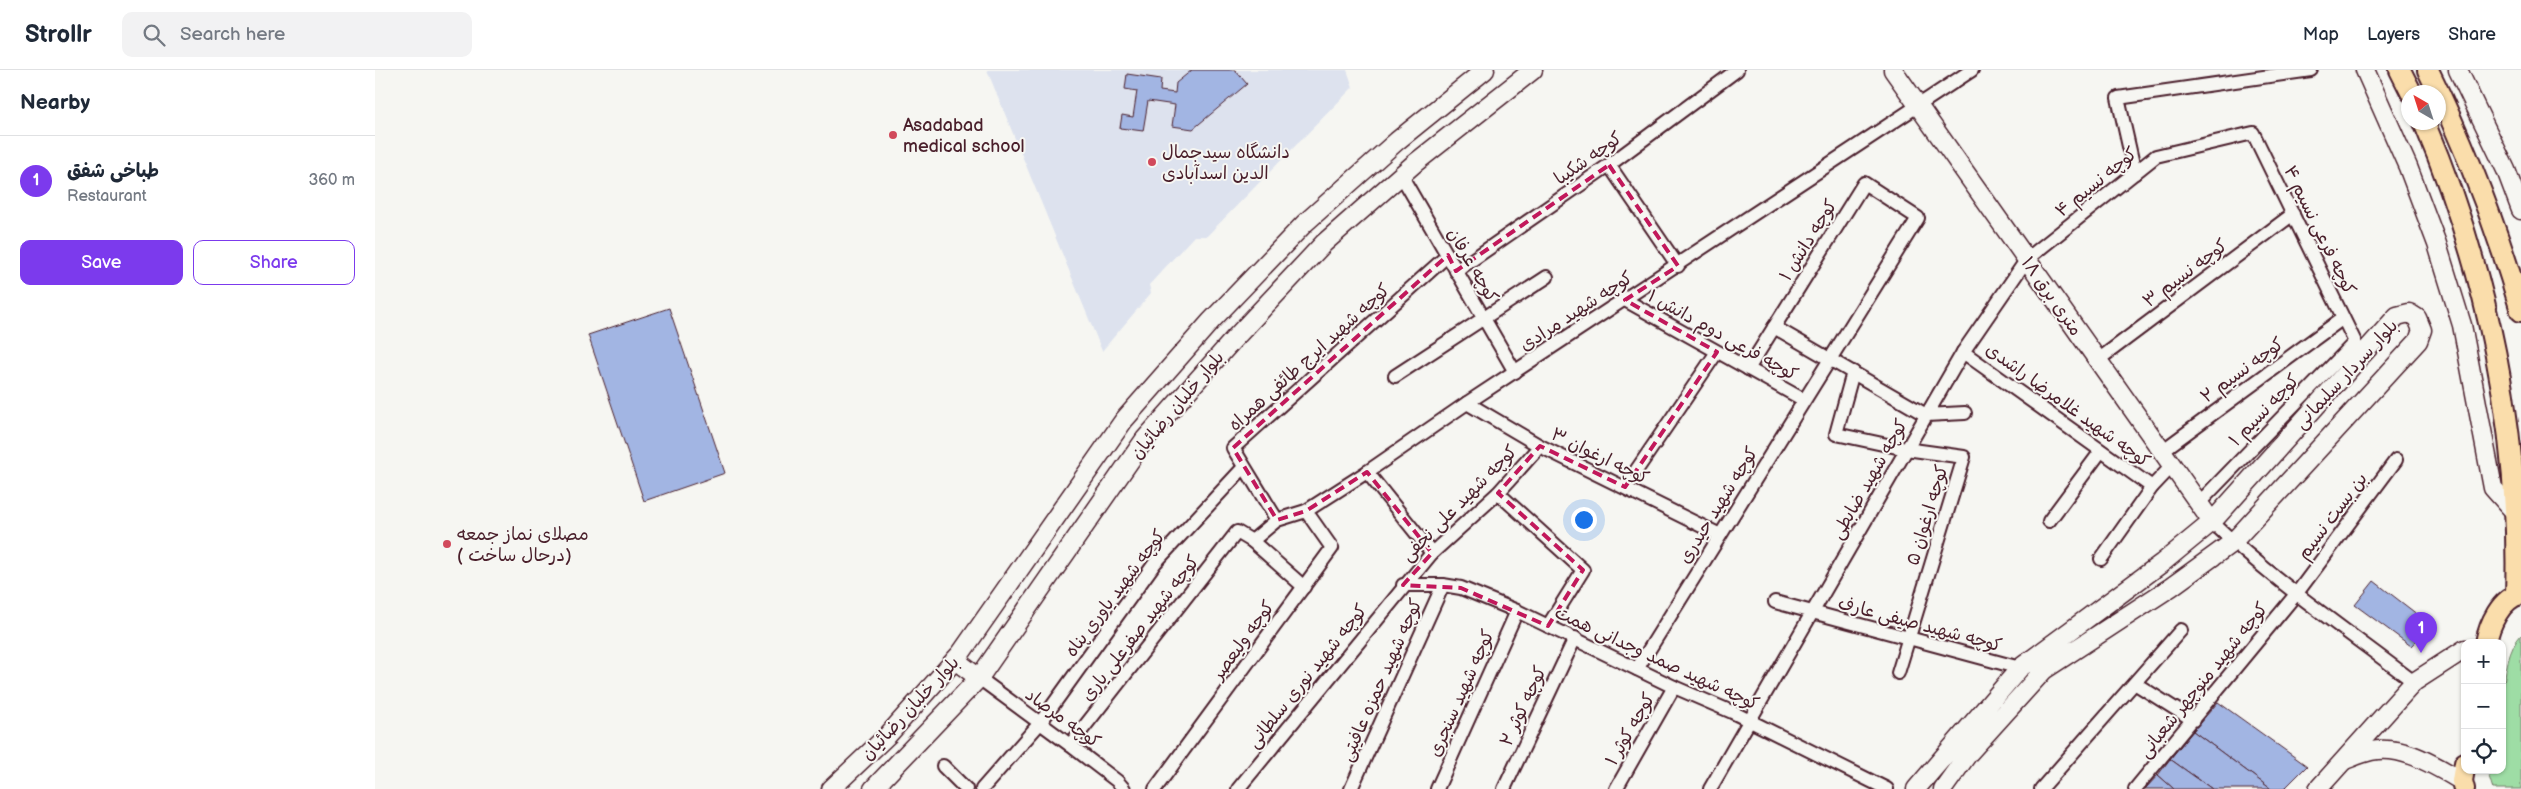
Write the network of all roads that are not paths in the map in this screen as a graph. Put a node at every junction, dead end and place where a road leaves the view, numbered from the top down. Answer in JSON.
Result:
{"nodes":[{"id":1,"x":1485,"y":70,"type":"edge"},
{"id":2,"x":1533,"y":70,"type":"edge"},
{"id":3,"x":1737,"y":70,"type":"edge"},
{"id":4,"x":1893,"y":70,"type":"edge"},
{"id":5,"x":1972,"y":70,"type":"edge"},
{"id":6,"x":2311,"y":70,"type":"edge"},
{"id":7,"x":2365,"y":70,"type":"edge"},
{"id":8,"x":2400,"y":70,"type":"edge"},
{"id":9,"x":2428,"y":70,"type":"edge"},
{"id":10,"x":2458,"y":70,"type":"edge"},
{"id":11,"x":2408,"y":85,"type":"edge"},
{"id":12,"x":1919,"y":106,"type":"junction"},
{"id":13,"x":2427,"y":130,"type":"edge"},
{"id":14,"x":2253,"y":133,"type":"joint"},
{"id":15,"x":1609,"y":165,"type":"junction"},
{"id":16,"x":2135,"y":173,"type":"junction"},
{"id":17,"x":1401,"y":175,"type":"junction"},
{"id":18,"x":2521,"y":210,"type":"edge"},
{"id":19,"x":2293,"y":214,"type":"junction"},
{"id":20,"x":1918,"y":218,"type":"joint"},
{"id":21,"x":1448,"y":255,"type":"junction"},
{"id":22,"x":2027,"y":259,"type":"junction"},
{"id":23,"x":1678,"y":266,"type":"junction"},
{"id":24,"x":1456,"y":271,"type":"junction"},
{"id":25,"x":1547,"y":277,"type":"dead end"},
{"id":26,"x":1625,"y":300,"type":"junction"},
{"id":27,"x":2521,"y":311,"type":"edge"},
{"id":28,"x":1483,"y":318,"type":"junction"},
{"id":29,"x":2343,"y":318,"type":"junction"},
{"id":30,"x":1774,"y":327,"type":"junction"},
{"id":31,"x":2355,"y":342,"type":"joint"},
{"id":32,"x":1717,"y":352,"type":"junction"},
{"id":33,"x":1963,"y":352,"type":"junction"},
{"id":34,"x":1830,"y":359,"type":"junction"},
{"id":35,"x":2098,"y":360,"type":"junction"},
{"id":36,"x":1748,"y":369,"type":"junction"},
{"id":37,"x":1515,"y":372,"type":"junction"},
{"id":38,"x":1853,"y":372,"type":"junction"},
{"id":39,"x":1395,"y":376,"type":"dead end"},
{"id":40,"x":1804,"y":400,"type":"junction"},
{"id":41,"x":1467,"y":403,"type":"junction"},
{"id":42,"x":1965,"y":413,"type":"dead end"},
{"id":43,"x":1926,"y":415,"type":"junction"},
{"id":44,"x":1540,"y":446,"type":"junction"},
{"id":45,"x":1906,"y":449,"type":"junction"},
{"id":46,"x":2101,"y":451,"type":"junction"},
{"id":47,"x":2162,"y":451,"type":"junction"},
{"id":48,"x":2396,"y":460,"type":"dead end"},
{"id":49,"x":2172,"y":466,"type":"junction"},
{"id":50,"x":1244,"y":467,"type":"junction"},
{"id":51,"x":1367,"y":472,"type":"junction"},
{"id":52,"x":1625,"y":487,"type":"junction"},
{"id":53,"x":2152,"y":487,"type":"junction"},
{"id":54,"x":1497,"y":492,"type":"junction"},
{"id":55,"x":2199,"y":503,"type":"junction"},
{"id":56,"x":1306,"y":511,"type":"junction"},
{"id":57,"x":2519,"y":517,"type":"junction"},
{"id":58,"x":1277,"y":520,"type":"junction"},
{"id":59,"x":2049,"y":521,"type":"dead end"},
{"id":60,"x":2212,"y":522,"type":"junction"},
{"id":61,"x":1720,"y":535,"type":"junction"},
{"id":62,"x":1252,"y":541,"type":"junction"},
{"id":63,"x":2233,"y":542,"type":"junction"},
{"id":64,"x":1432,"y":553,"type":"junction"},
{"id":65,"x":2101,"y":559,"type":"dead end"},
{"id":66,"x":1403,"y":585,"type":"junction"},
{"id":67,"x":1443,"y":585,"type":"junction"},
{"id":68,"x":1304,"y":587,"type":"junction"},
{"id":69,"x":2297,"y":593,"type":"junction"},
{"id":70,"x":2518,"y":594,"type":"edge"},
{"id":71,"x":1775,"y":602,"type":"dead end"},
{"id":72,"x":1517,"y":611,"type":"junction"},
{"id":73,"x":1810,"y":613,"type":"junction"},
{"id":74,"x":1548,"y":626,"type":"junction"},
{"id":75,"x":2181,"y":630,"type":"dead end"},
{"id":76,"x":1575,"y":638,"type":"junction"},
{"id":77,"x":1907,"y":638,"type":"junction"},
{"id":78,"x":2484,"y":639,"type":"edge"},
{"id":79,"x":2461,"y":652,"type":"edge"},
{"id":80,"x":955,"y":660,"type":"junction"},
{"id":81,"x":2020,"y":668,"type":"junction"},
{"id":82,"x":1637,"y":669,"type":"junction"},
{"id":83,"x":1898,"y":673,"type":"dead end"},
{"id":84,"x":979,"y":678,"type":"junction"},
{"id":85,"x":2414,"y":682,"type":"junction"},
{"id":86,"x":2135,"y":684,"type":"junction"},
{"id":87,"x":1674,"y":687,"type":"junction"},
{"id":88,"x":1748,"y":720,"type":"junction"},
{"id":89,"x":2193,"y":720,"type":"junction"},
{"id":90,"x":1040,"y":723,"type":"junction"},
{"id":91,"x":1070,"y":745,"type":"junction"},
{"id":92,"x":2342,"y":761,"type":"junction"},
{"id":93,"x":943,"y":766,"type":"dead end"},
{"id":94,"x":2463,"y":778,"type":"edge"},
{"id":95,"x":1117,"y":786,"type":"edge"},
{"id":96,"x":831,"y":789,"type":"edge"},
{"id":97,"x":873,"y":789,"type":"edge"},
{"id":98,"x":966,"y":789,"type":"edge"},
{"id":99,"x":982,"y":789,"type":"edge"},
{"id":100,"x":1155,"y":789,"type":"edge"},
{"id":101,"x":1237,"y":789,"type":"edge"},
{"id":102,"x":1351,"y":789,"type":"edge"},
{"id":103,"x":1437,"y":789,"type":"edge"},
{"id":104,"x":1504,"y":789,"type":"edge"},
{"id":105,"x":1616,"y":789,"type":"edge"},
{"id":106,"x":1710,"y":789,"type":"edge"},
{"id":107,"x":1887,"y":789,"type":"edge"},
{"id":108,"x":1916,"y":789,"type":"edge"},
{"id":109,"x":1943,"y":789,"type":"edge"},
{"id":110,"x":2041,"y":789,"type":"edge"},
{"id":111,"x":2135,"y":789,"type":"edge"},
{"id":112,"x":2318,"y":789,"type":"edge"}],
"edges":[{"from":1,"to":80,"type":"main road","name":"بلوار خلبان رضائیان"},
{"from":2,"to":17,"type":"main road","name":"بلوار خلبان رضائیان"},
{"from":3,"to":15,"type":"street","name":"کوچه شکیبا"},
{"from":4,"to":12,"type":"main road","name":"۱۸ متری برق"},
{"from":5,"to":12,"type":"street","name":"کوچه شهید مرادی"},
{"from":6,"to":16,"type":"street"},
{"from":7,"to":57,"type":"main road"},
{"from":8,"to":11,"type":"main road"},
{"from":9,"to":27,"type":"main road"},
{"from":10,"to":18,"type":"main road"},
{"from":12,"to":22,"type":"main road","name":"۱۸ متری برق"},
{"from":12,"to":23,"type":"street","name":"کوچه شهید مرادی"},
{"from":13,"to":57,"type":"main road"},
{"from":14,"to":16,"type":"street","name":"کوچه نسیم ۴"},
{"from":14,"to":19,"type":"street","name":"کوچه فرعی نسیم ۴"},
{"from":15,"to":23,"type":"street"},
{"from":15,"to":24,"type":"street","name":"کوچه شکیبا"},
{"from":16,"to":22,"type":"street","name":"کوچه نسیم ۴"},
{"from":17,"to":21,"type":"street","name":"کوچه عرفان"},
{"from":17,"to":84,"type":"main road","name":"بلوار خلبان رضائیان"},
{"from":19,"to":29,"type":"street","name":"کوچه فرعی نسیم ۴"},
{"from":19,"to":35,"type":"street","name":"کوچه نسیم ۳"},
{"from":20,"to":30,"type":"street","name":"کوچه دانش ۱"},
{"from":20,"to":34,"type":"street","name":"کوچه شهید حیدری"},
{"from":21,"to":24,"type":"street","name":"کوچه عرفان"},
{"from":21,"to":50,"type":"street","name":"کوچه شهید ایرج طائفی همراه"},
{"from":22,"to":33,"type":"street","name":"کوچه شهید ضابطی"},
{"from":22,"to":35,"type":"main road","name":"۱۸ متری برق"},
{"from":23,"to":26,"type":"street","name":"کوچه شهید مرادی"},
{"from":24,"to":28,"type":"street","name":"کوچه عرفان"},
{"from":25,"to":28,"type":"street"},
{"from":26,"to":32,"type":"street","name":"کوچه فرعی دوم دانش ۱"},
{"from":26,"to":37,"type":"street","name":"کوچه شهید مرادی"},
{"from":28,"to":37,"type":"street","name":"کوچه عرفان"},
{"from":28,"to":39,"type":"street"},
{"from":29,"to":31,"type":"street","name":"کوچه فرعی نسیم ۴"},
{"from":29,"to":47,"type":"street","name":"کوچه نسیم ۲"},
{"from":30,"to":34,"type":"street"},
{"from":30,"to":36,"type":"street","name":"کوچه دانش ۱"},
{"from":31,"to":55,"type":"street","name":"کوچه نسیم ۱"},
{"from":32,"to":36,"type":"street","name":"کوچه فرعی دوم دانش ۱"},
{"from":32,"to":52,"type":"street"},
{"from":33,"to":43,"type":"street","name":"کوچه شهید ضابطی"},
{"from":33,"to":46,"type":"street","name":"کوچه شهید غلامرضا راشدی"},
{"from":34,"to":38,"type":"street"},
{"from":34,"to":40,"type":"street","name":"کوچه شهید حیدری"},
{"from":35,"to":47,"type":"main road","name":"۱۸ متری برق"},
{"from":36,"to":40,"type":"street","name":"کوچه فرعی دوم دانش ۱"},
{"from":37,"to":41,"type":"street","name":"کوچه شهید مرادی"},
{"from":38,"to":43,"type":"street"},
{"from":38,"to":45,"type":"street"},
{"from":40,"to":61,"type":"street","name":"کوچه شهید حیدری"},
{"from":41,"to":44,"type":"street","name":"کوچه ارغوان ۳"},
{"from":41,"to":51,"type":"street","name":"کوچه شهید مرادی"},
{"from":42,"to":43,"type":"street"},
{"from":43,"to":45,"type":"street","name":"کوچه شهید ضابطی"},
{"from":44,"to":52,"type":"street","name":"کوچه ارغوان ۳"},
{"from":44,"to":54,"type":"street","name":"کوچه شهید علی نجفی"},
{"from":45,"to":73,"type":"street","name":"کوچه شهید ضابطی"},
{"from":45,"to":77,"type":"street","name":"کوچه ارغوان ۵"},
{"from":46,"to":53,"type":"street","name":"کوچه شهید غلامرضا راشدی"},
{"from":46,"to":59,"type":"street"},
{"from":47,"to":49,"type":"main road","name":"۱۸ متری برق"},
{"from":48,"to":69,"type":"street","name":"بن بست نسیم"},
{"from":49,"to":53,"type":"street"},
{"from":49,"to":55,"type":"main road","name":"۱۸ متری برق"},
{"from":50,"to":58,"type":"street","name":"کوچه شهید ایرج طائفی همراه"},
{"from":50,"to":90,"type":"street","name":"کوچه شهید یاوری پناه"},
{"from":51,"to":56,"type":"street","name":"کوچه شهید مرادی"},
{"from":51,"to":64,"type":"street"},
{"from":52,"to":61,"type":"street","name":"کوچه ارغوان ۳"},
{"from":53,"to":65,"type":"street"},
{"from":54,"to":64,"type":"street","name":"کوچه شهید علی نجفی"},
{"from":54,"to":74,"type":"street"},
{"from":55,"to":60,"type":"main road","name":"۱۸ متری برق"},
{"from":56,"to":58,"type":"street","name":"کوچه شهید مرادی"},
{"from":56,"to":68,"type":"street","name":"کوچه ولیعصر"},
{"from":57,"to":70,"type":"main road"},
{"from":58,"to":62,"type":"street","name":"کوچه شهید مرادی"},
{"from":60,"to":63,"type":"street"},
{"from":60,"to":63,"type":"main road","name":"بلوار سردار سلیمانی"},
{"from":60,"to":81,"type":"main road","name":"بلوار سردار سلیمانی"},
{"from":61,"to":82,"type":"street","name":"کوچه شهید حیدری"},
{"from":62,"to":68,"type":"street"},
{"from":62,"to":91,"type":"street","name":"کوچه شهید صفرعلی یاری"},
{"from":63,"to":69,"type":"street"},
{"from":63,"to":109,"type":"main road","name":"بلوار سردار سلیمانی"},
{"from":64,"to":66,"type":"street","name":"کوچه شهید علی نجفی"},
{"from":66,"to":67,"type":"street","name":"کوچه شهید صمد وجدانی همت"},
{"from":66,"to":101,"type":"street","name":"کوچه شهید نوری سلطانی"},
{"from":67,"to":72,"type":"street","name":"کوچه شهید صمد وجدانی همت"},
{"from":67,"to":102,"type":"street","name":"کوچه شهید حمزه عافیتی"},
{"from":68,"to":100,"type":"street","name":"کوچه ولیعصر"},
{"from":69,"to":85,"type":"street"},
{"from":69,"to":89,"type":"street","name":"کوچه شهید منوچهر شعبانی"},
{"from":70,"to":78,"type":"main road"},
{"from":71,"to":73,"type":"street","name":"کوچه شهید صیفی عارف"},
{"from":72,"to":74,"type":"street","name":"کوچه شهید صمد وجدانی همت"},
{"from":72,"to":103,"type":"street","name":"کوچه شهید سنجری"},
{"from":73,"to":77,"type":"street","name":"کوچه شهید صیفی عارف"},
{"from":73,"to":88,"type":"street","name":"کوچه شهید ضابطی"},
{"from":74,"to":76,"type":"street","name":"کوچه شهید صمد وجدانی همت"},
{"from":75,"to":86,"type":"street"},
{"from":76,"to":82,"type":"street","name":"کوچه شهید صمد وجدانی همت"},
{"from":76,"to":104,"type":"street","name":"کوچه کوثر ۲"},
{"from":77,"to":81,"type":"street","name":"کوچه شهید صیفی عارف"},
{"from":77,"to":83,"type":"street"},
{"from":79,"to":85,"type":"main road"},
{"from":80,"to":84,"type":"main road"},
{"from":80,"to":96,"type":"main road","name":"بلوار خلبان رضائیان"},
{"from":81,"to":108,"type":"main road","name":"بلوار سردار سلیمانی"},
{"from":82,"to":87,"type":"street","name":"کوچه شهید صمد وجدانی همت"},
{"from":84,"to":90,"type":"street","name":"کوچه مرصاد"},
{"from":84,"to":97,"type":"main road","name":"بلوار خلبان رضائیان"},
{"from":85,"to":92,"type":"main road"},
{"from":86,"to":89,"type":"street"},
{"from":86,"to":110,"type":"street"},
{"from":87,"to":88,"type":"street","name":"کوچه شهید صمد وجدانی همت"},
{"from":87,"to":105,"type":"street","name":"کوچه کوثر ۱"},
{"from":88,"to":106,"type":"street","name":"کوچه شهید ضابطی"},
{"from":88,"to":107,"type":"street","name":"کوچه شهید صمد وجدانی همت"},
{"from":89,"to":111,"type":"street","name":"کوچه شهید منوچهر شعبانی"},
{"from":90,"to":91,"type":"street","name":"کوچه مرصاد"},
{"from":90,"to":99,"type":"street","name":"کوچه شهید یاوری پناه"},
{"from":91,"to":95,"type":"street","name":"کوچه مرصاد"},
{"from":92,"to":94,"type":"main road"},
{"from":92,"to":112,"type":"main road"},
{"from":93,"to":98,"type":"street"}]}
